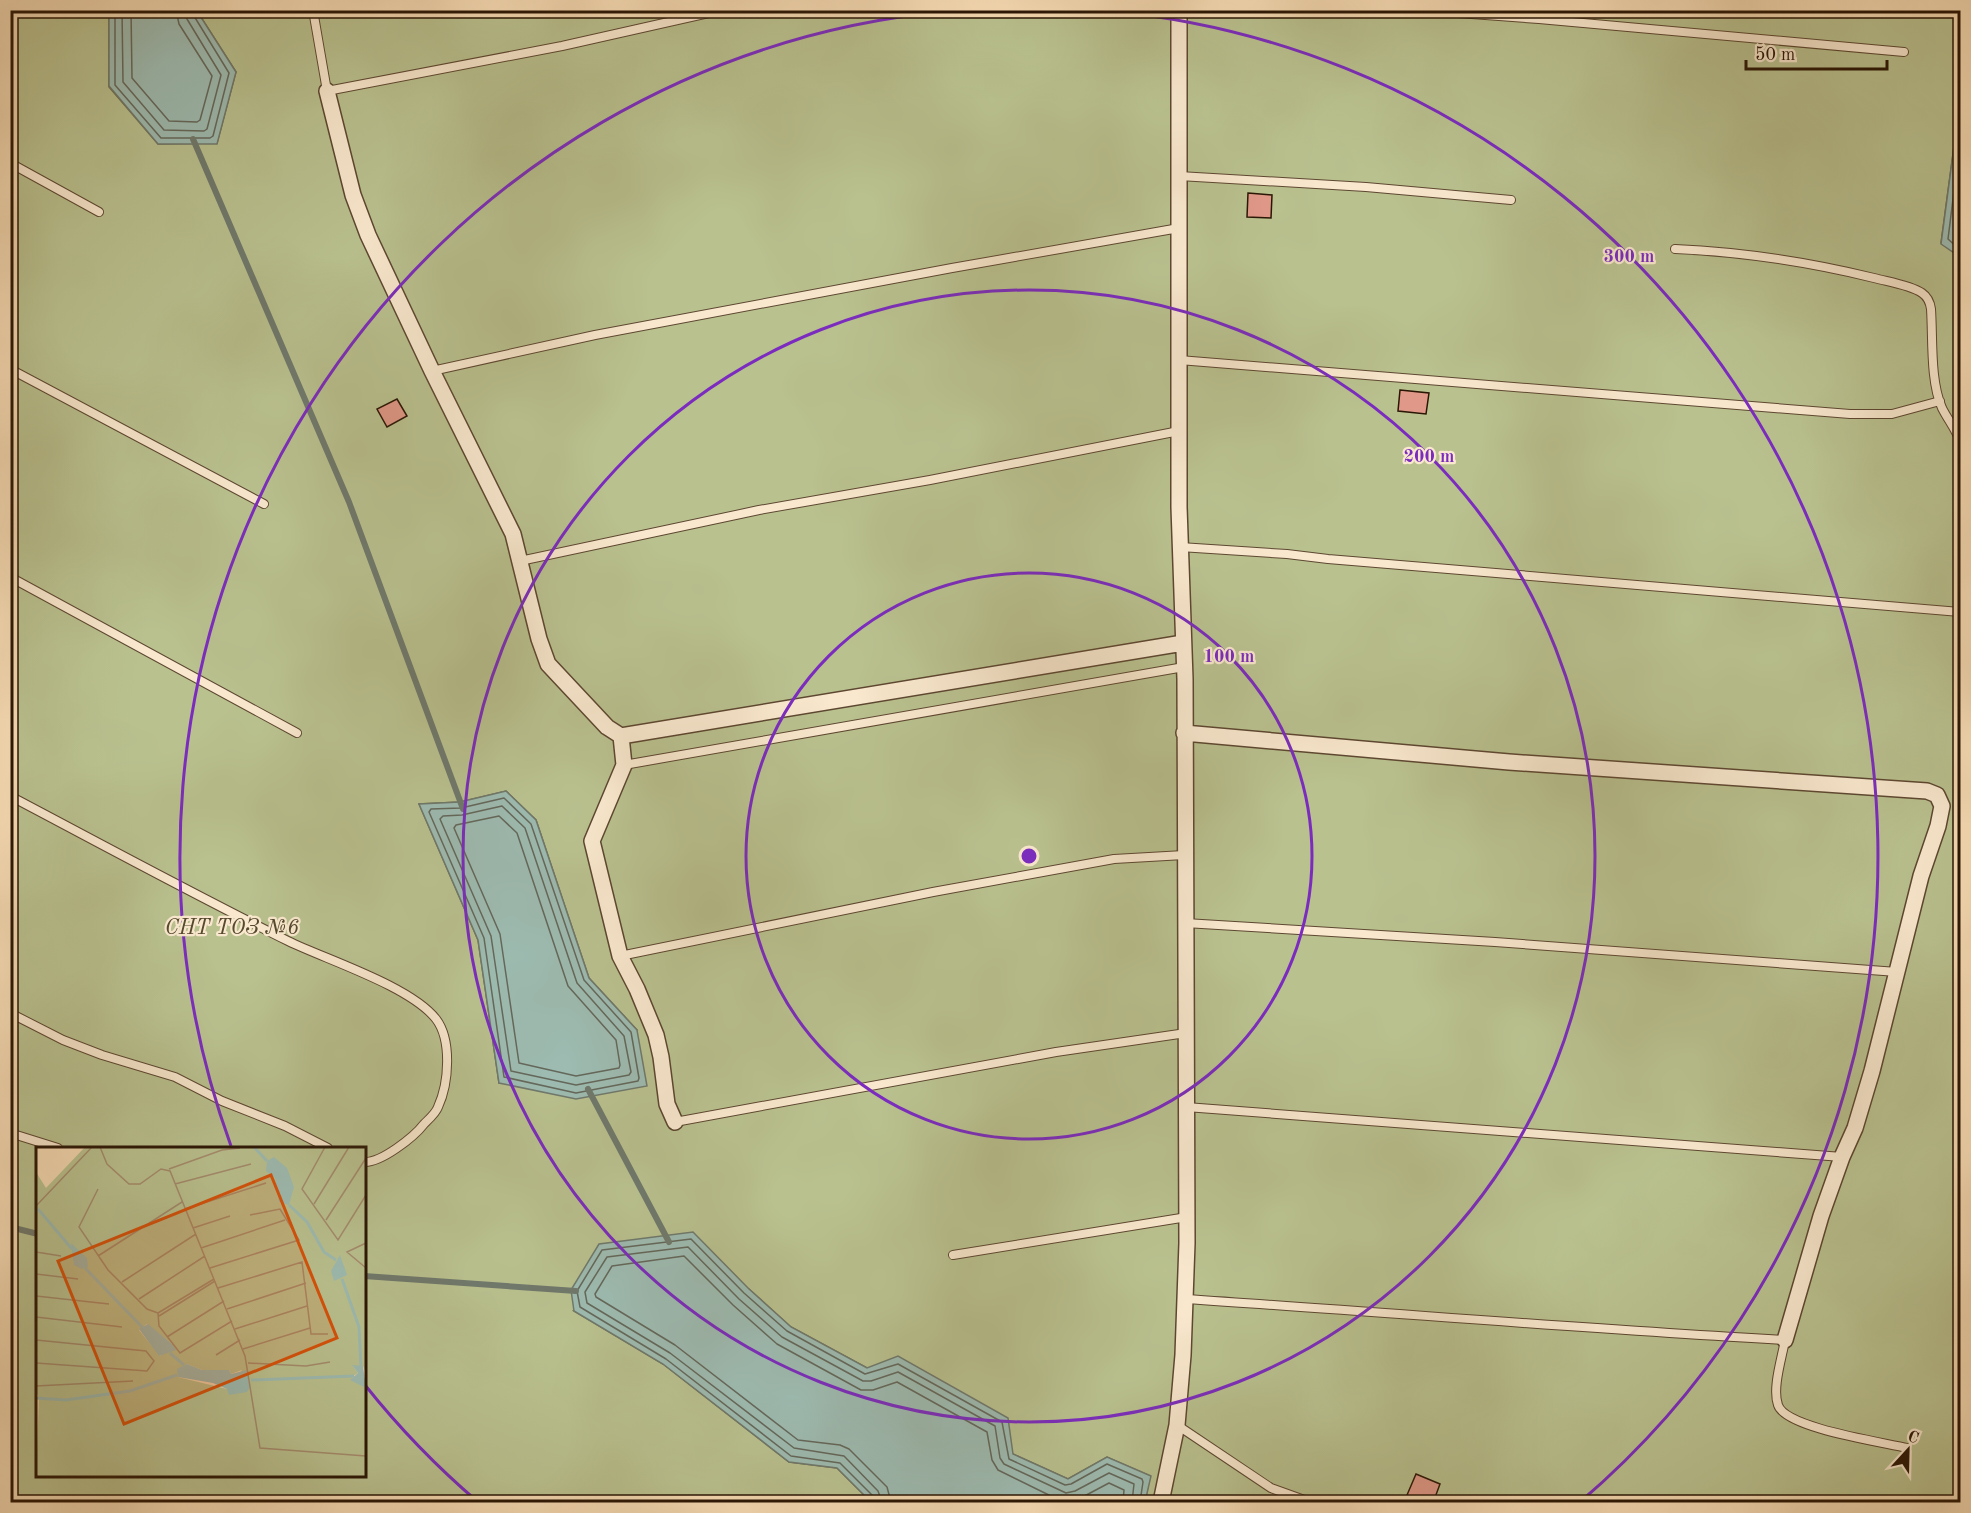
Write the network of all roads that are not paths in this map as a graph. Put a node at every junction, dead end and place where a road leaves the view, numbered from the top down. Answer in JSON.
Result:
{"nodes":[{"id":1,"x":313,"y":10,"type":"edge"},
{"id":2,"x":722,"y":10,"type":"edge"},
{"id":3,"x":1179,"y":10,"type":"edge"},
{"id":4,"x":1417,"y":10,"type":"edge"},
{"id":5,"x":1904,"y":52,"type":"dead end"},
{"id":6,"x":327,"y":91,"type":"junction"},
{"id":7,"x":10,"y":163,"type":"edge"},
{"id":8,"x":1179,"y":176,"type":"junction"},
{"id":9,"x":1511,"y":200,"type":"dead end"},
{"id":10,"x":99,"y":212,"type":"dead end"},
{"id":11,"x":1179,"y":228,"type":"junction"},
{"id":12,"x":1675,"y":249,"type":"dead end"},
{"id":13,"x":1179,"y":360,"type":"junction"},
{"id":14,"x":10,"y":369,"type":"edge"},
{"id":15,"x":432,"y":371,"type":"junction"},
{"id":16,"x":1940,"y":401,"type":"junction"},
{"id":17,"x":1179,"y":431,"type":"junction"},
{"id":18,"x":1960,"y":441,"type":"edge"},
{"id":19,"x":264,"y":504,"type":"dead end"},
{"id":20,"x":1180,"y":547,"type":"junction"},
{"id":21,"x":520,"y":561,"type":"junction"},
{"id":22,"x":10,"y":577,"type":"edge"},
{"id":23,"x":1960,"y":612,"type":"edge"},
{"id":24,"x":1183,"y":643,"type":"junction"},
{"id":25,"x":1184,"y":667,"type":"junction"},
{"id":26,"x":297,"y":733,"type":"dead end"},
{"id":27,"x":1184,"y":734,"type":"junction"},
{"id":28,"x":621,"y":736,"type":"junction"},
{"id":29,"x":624,"y":765,"type":"junction"},
{"id":30,"x":10,"y":796,"type":"edge"},
{"id":31,"x":1185,"y":855,"type":"junction"},
{"id":32,"x":1185,"y":923,"type":"junction"},
{"id":33,"x":620,"y":956,"type":"junction"},
{"id":34,"x":1897,"y":972,"type":"junction"},
{"id":35,"x":10,"y":1013,"type":"edge"},
{"id":36,"x":1186,"y":1034,"type":"junction"},
{"id":37,"x":1186,"y":1107,"type":"junction"},
{"id":38,"x":675,"y":1122,"type":"joint"},
{"id":39,"x":10,"y":1133,"type":"edge"},
{"id":40,"x":52,"y":1147,"type":"edge"},
{"id":41,"x":324,"y":1147,"type":"edge"},
{"id":42,"x":1842,"y":1157,"type":"junction"},
{"id":43,"x":366,"y":1162,"type":"edge"},
{"id":44,"x":1187,"y":1217,"type":"junction"},
{"id":45,"x":953,"y":1254,"type":"dead end"},
{"id":46,"x":1185,"y":1299,"type":"junction"},
{"id":47,"x":1785,"y":1340,"type":"junction"},
{"id":48,"x":1177,"y":1425,"type":"junction"},
{"id":49,"x":1907,"y":1448,"type":"dead end"},
{"id":50,"x":1161,"y":1503,"type":"edge"},
{"id":51,"x":1310,"y":1503,"type":"edge"}],
"edges":[{"from":1,"to":6,"type":"lane"},
{"from":2,"to":6,"type":"lane"},
{"from":3,"to":8,"type":"street"},
{"from":4,"to":5,"type":"lane"},
{"from":6,"to":15,"type":"street"},
{"from":7,"to":10,"type":"lane"},
{"from":8,"to":9,"type":"lane"},
{"from":8,"to":11,"type":"street"},
{"from":11,"to":13,"type":"street"},
{"from":11,"to":15,"type":"lane"},
{"from":12,"to":16,"type":"lane"},
{"from":13,"to":16,"type":"lane"},
{"from":13,"to":17,"type":"street"},
{"from":14,"to":19,"type":"lane"},
{"from":15,"to":21,"type":"street"},
{"from":16,"to":18,"type":"lane"},
{"from":17,"to":20,"type":"street"},
{"from":17,"to":21,"type":"lane"},
{"from":20,"to":23,"type":"lane"},
{"from":20,"to":24,"type":"street"},
{"from":21,"to":28,"type":"street"},
{"from":22,"to":26,"type":"lane"},
{"from":24,"to":25,"type":"street"},
{"from":24,"to":28,"type":"street"},
{"from":25,"to":27,"type":"street"},
{"from":25,"to":29,"type":"lane"},
{"from":27,"to":31,"type":"street"},
{"from":27,"to":34,"type":"street"},
{"from":28,"to":29,"type":"street"},
{"from":29,"to":33,"type":"street"},
{"from":30,"to":43,"type":"lane"},
{"from":31,"to":32,"type":"street"},
{"from":31,"to":33,"type":"lane"},
{"from":32,"to":34,"type":"lane"},
{"from":32,"to":36,"type":"street"},
{"from":33,"to":38,"type":"street"},
{"from":34,"to":42,"type":"street"},
{"from":35,"to":41,"type":"lane"},
{"from":36,"to":37,"type":"street"},
{"from":36,"to":38,"type":"lane"},
{"from":37,"to":42,"type":"lane"},
{"from":37,"to":44,"type":"street"},
{"from":39,"to":40,"type":"lane"},
{"from":42,"to":47,"type":"street"},
{"from":44,"to":45,"type":"lane"},
{"from":44,"to":46,"type":"street"},
{"from":46,"to":47,"type":"lane"},
{"from":46,"to":48,"type":"street"},
{"from":47,"to":49,"type":"lane"},
{"from":48,"to":50,"type":"street"},
{"from":48,"to":51,"type":"lane"}]}
